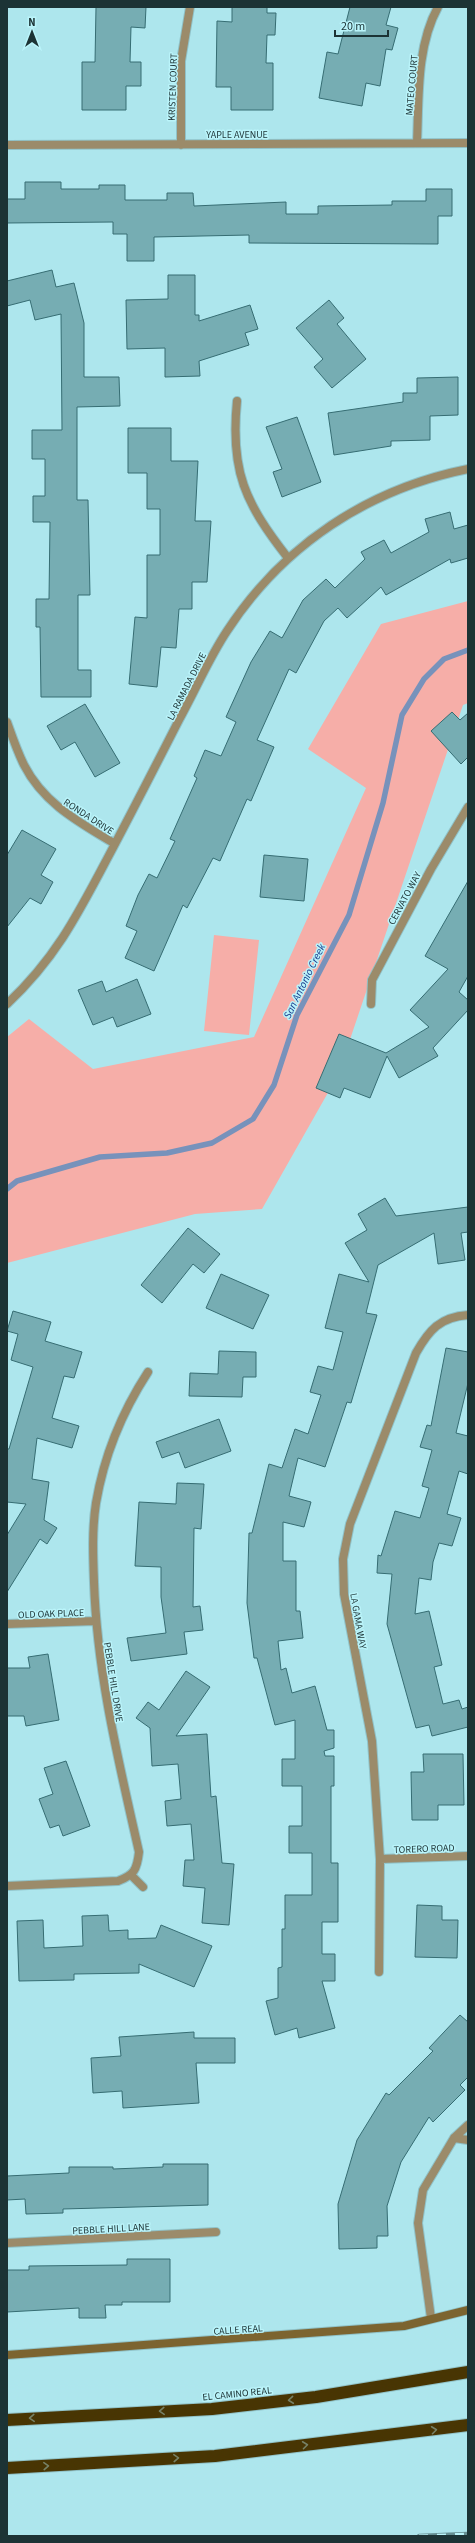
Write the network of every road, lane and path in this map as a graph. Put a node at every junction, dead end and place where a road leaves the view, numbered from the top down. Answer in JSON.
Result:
{"nodes":[{"id":1,"x":190,"y":7,"type":"edge"},
{"id":2,"x":438,"y":7,"type":"edge"},
{"id":3,"x":417,"y":143,"type":"junction"},
{"id":4,"x":468,"y":143,"type":"edge"},
{"id":5,"x":7,"y":145,"type":"edge"},
{"id":6,"x":181,"y":145,"type":"junction"},
{"id":7,"x":237,"y":402,"type":"dead end"},
{"id":8,"x":468,"y":469,"type":"edge"},
{"id":9,"x":288,"y":558,"type":"junction"},
{"id":10,"x":7,"y":722,"type":"edge"},
{"id":11,"x":467,"y":810,"type":"edge"},
{"id":12,"x":115,"y":844,"type":"junction"},
{"id":13,"x":7,"y":1004,"type":"edge"},
{"id":14,"x":371,"y":1004,"type":"dead end"},
{"id":15,"x":468,"y":1315,"type":"edge"},
{"id":16,"x":148,"y":1372,"type":"dead end"},
{"id":17,"x":95,"y":1621,"type":"junction"},
{"id":18,"x":7,"y":1624,"type":"edge"},
{"id":19,"x":468,"y":1856,"type":"edge"},
{"id":20,"x":380,"y":1859,"type":"junction"},
{"id":21,"x":132,"y":1876,"type":"junction"},
{"id":22,"x":7,"y":1886,"type":"edge"},
{"id":23,"x":142,"y":1887,"type":"dead end"},
{"id":24,"x":379,"y":1972,"type":"dead end"},
{"id":25,"x":468,"y":2125,"type":"edge"},
{"id":26,"x":454,"y":2138,"type":"junction"},
{"id":27,"x":468,"y":2140,"type":"edge"},
{"id":28,"x":216,"y":2232,"type":"dead end"},
{"id":29,"x":7,"y":2243,"type":"edge"},
{"id":30,"x":468,"y":2310,"type":"edge"},
{"id":31,"x":431,"y":2318,"type":"junction"},
{"id":32,"x":7,"y":2355,"type":"edge"},
{"id":33,"x":468,"y":2364,"type":"edge"},
{"id":34,"x":468,"y":2372,"type":"edge"},
{"id":35,"x":316,"y":2397,"type":"junction"},
{"id":36,"x":7,"y":2420,"type":"edge"},
{"id":37,"x":464,"y":2426,"type":"edge"},
{"id":38,"x":7,"y":2468,"type":"edge"}],
"edges":[{"from":1,"to":6,"type":"street","name":"KRISTEN COURT"},
{"from":2,"to":3,"type":"street","name":"MATEO COURT"},
{"from":3,"to":4,"type":"street","name":"YAPLE AVENUE"},
{"from":3,"to":6,"type":"street","name":"YAPLE AVENUE"},
{"from":5,"to":6,"type":"street","name":"YAPLE AVENUE"},
{"from":7,"to":9,"type":"street"},
{"from":8,"to":9,"type":"street","name":"LA RAMADA DRIVE"},
{"from":9,"to":12,"type":"street","name":"LA RAMADA DRIVE"},
{"from":10,"to":12,"type":"street","name":"RONDA DRIVE"},
{"from":11,"to":14,"type":"street","name":"CERVATO WAY"},
{"from":12,"to":13,"type":"street","name":"LA RAMADA DRIVE"},
{"from":15,"to":20,"type":"street","name":"LA GAMA WAY"},
{"from":16,"to":17,"type":"street","name":"PEBBLE HILL DRIVE"},
{"from":17,"to":18,"type":"street","name":"OLD OAK PLACE"},
{"from":17,"to":21,"type":"street","name":"PEBBLE HILL DRIVE"},
{"from":19,"to":20,"type":"street","name":"TORERO ROAD"},
{"from":20,"to":24,"type":"street","name":"LA GAMA WAY"},
{"from":21,"to":22,"type":"street"},
{"from":21,"to":23,"type":"street"},
{"from":25,"to":26,"type":"street"},
{"from":26,"to":27,"type":"street"},
{"from":26,"to":31,"type":"street"},
{"from":28,"to":29,"type":"street","name":"PEBBLE HILL LANE"},
{"from":30,"to":31,"type":"street","name":"CALLE REAL"},
{"from":31,"to":32,"type":"street","name":"CALLE REAL"},
{"from":33,"to":35,"type":"highway"},
{"from":34,"to":35,"type":"highway","name":"EL CAMINO REAL"},
{"from":35,"to":36,"type":"highway","name":"EL CAMINO REAL","one_way":true},
{"from":38,"to":37,"type":"highway","one_way":true}]}
